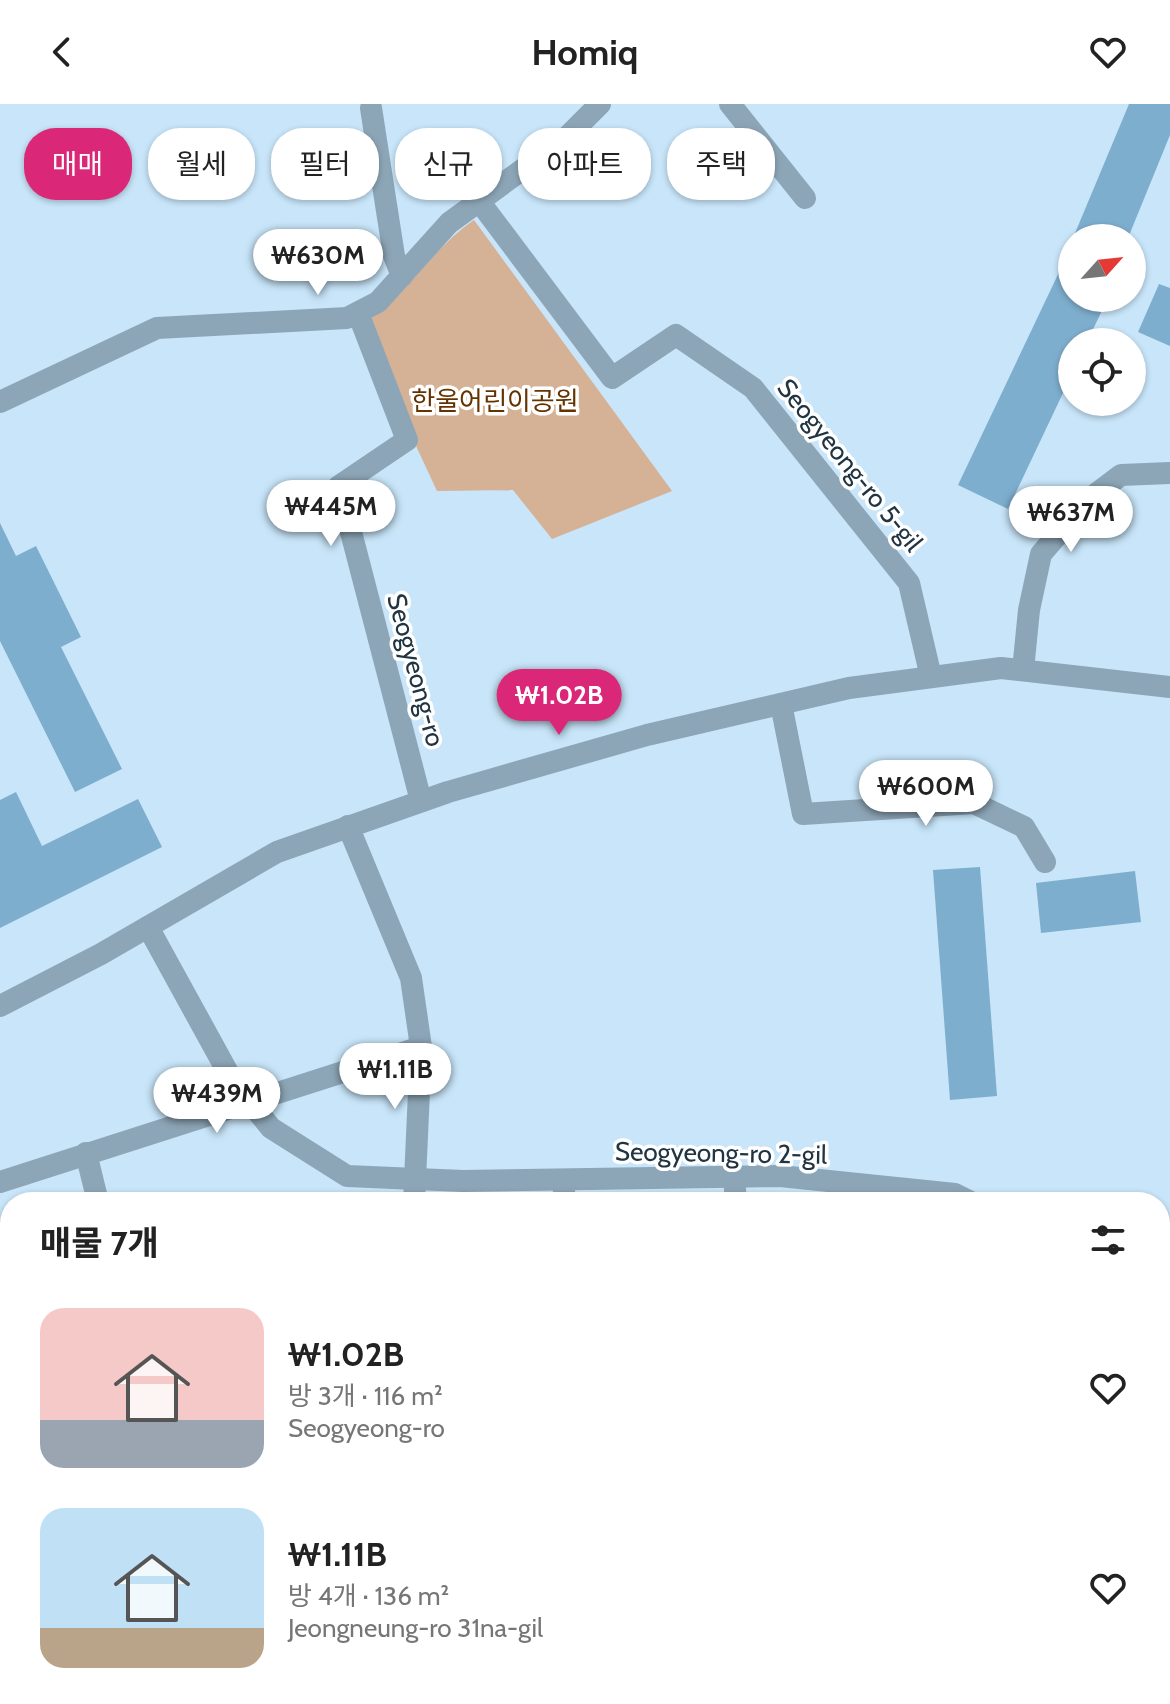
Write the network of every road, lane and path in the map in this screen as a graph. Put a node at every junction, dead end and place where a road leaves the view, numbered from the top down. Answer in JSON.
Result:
{"nodes":[{"id":1,"x":600,"y":104,"type":"edge"},
{"id":2,"x":730,"y":104,"type":"edge"},
{"id":3,"x":371,"y":108,"type":"dead end"},
{"id":4,"x":805,"y":198,"type":"dead end"},
{"id":5,"x":479,"y":201,"type":"junction"},
{"id":6,"x":402,"y":276,"type":"junction"},
{"id":7,"x":358,"y":313,"type":"junction"},
{"id":8,"x":0,"y":402,"type":"edge"},
{"id":9,"x":1170,"y":473,"type":"edge"},
{"id":10,"x":1023,"y":670,"type":"junction"},
{"id":11,"x":931,"y":677,"type":"junction"},
{"id":12,"x":1170,"y":687,"type":"edge"},
{"id":13,"x":781,"y":704,"type":"junction"},
{"id":14,"x":421,"y":801,"type":"junction"},
{"id":15,"x":348,"y":826,"type":"junction"},
{"id":16,"x":1045,"y":862,"type":"dead end"},
{"id":17,"x":148,"y":927,"type":"junction"},
{"id":18,"x":0,"y":1006,"type":"edge"},
{"id":19,"x":421,"y":1047,"type":"junction"},
{"id":20,"x":249,"y":1101,"type":"junction"},
{"id":21,"x":86,"y":1153,"type":"junction"},
{"id":22,"x":734,"y":1177,"type":"junction"},
{"id":23,"x":413,"y":1179,"type":"junction"},
{"id":24,"x":0,"y":1182,"type":"edge"},
{"id":25,"x":564,"y":1191,"type":"edge"},
{"id":26,"x":96,"y":1192,"type":"edge"},
{"id":27,"x":414,"y":1192,"type":"edge"},
{"id":28,"x":735,"y":1192,"type":"edge"},
{"id":29,"x":936,"y":1192,"type":"edge"}],
"edges":[{"from":1,"to":5,"type":"street"},
{"from":2,"to":4,"type":"street"},
{"from":3,"to":6,"type":"street"},
{"from":5,"to":6,"type":"street"},
{"from":5,"to":11,"type":"street","name":"Seogyeong-ro 5-gil"},
{"from":6,"to":7,"type":"street"},
{"from":7,"to":8,"type":"street"},
{"from":7,"to":14,"type":"street","name":"Seogyeong-ro"},
{"from":9,"to":10,"type":"street"},
{"from":10,"to":11,"type":"street"},
{"from":10,"to":12,"type":"street"},
{"from":11,"to":13,"type":"street"},
{"from":13,"to":14,"type":"street"},
{"from":13,"to":16,"type":"street"},
{"from":14,"to":15,"type":"street"},
{"from":15,"to":17,"type":"street"},
{"from":15,"to":19,"type":"street"},
{"from":17,"to":18,"type":"street"},
{"from":17,"to":20,"type":"street","name":"Seogyeong-ro 2-gil"},
{"from":19,"to":20,"type":"street"},
{"from":19,"to":23,"type":"street"},
{"from":20,"to":21,"type":"street"},
{"from":20,"to":23,"type":"street","name":"Seogyeong-ro 2-gil"},
{"from":21,"to":24,"type":"street"},
{"from":21,"to":26,"type":"street"},
{"from":22,"to":25,"type":"street","name":"Seogyeong-ro 2-gil"},
{"from":22,"to":28,"type":"street"},
{"from":22,"to":29,"type":"street","name":"Seogyeong-ro 2-gil"},
{"from":23,"to":25,"type":"street","name":"Seogyeong-ro 2-gil"},
{"from":23,"to":27,"type":"street"}]}
